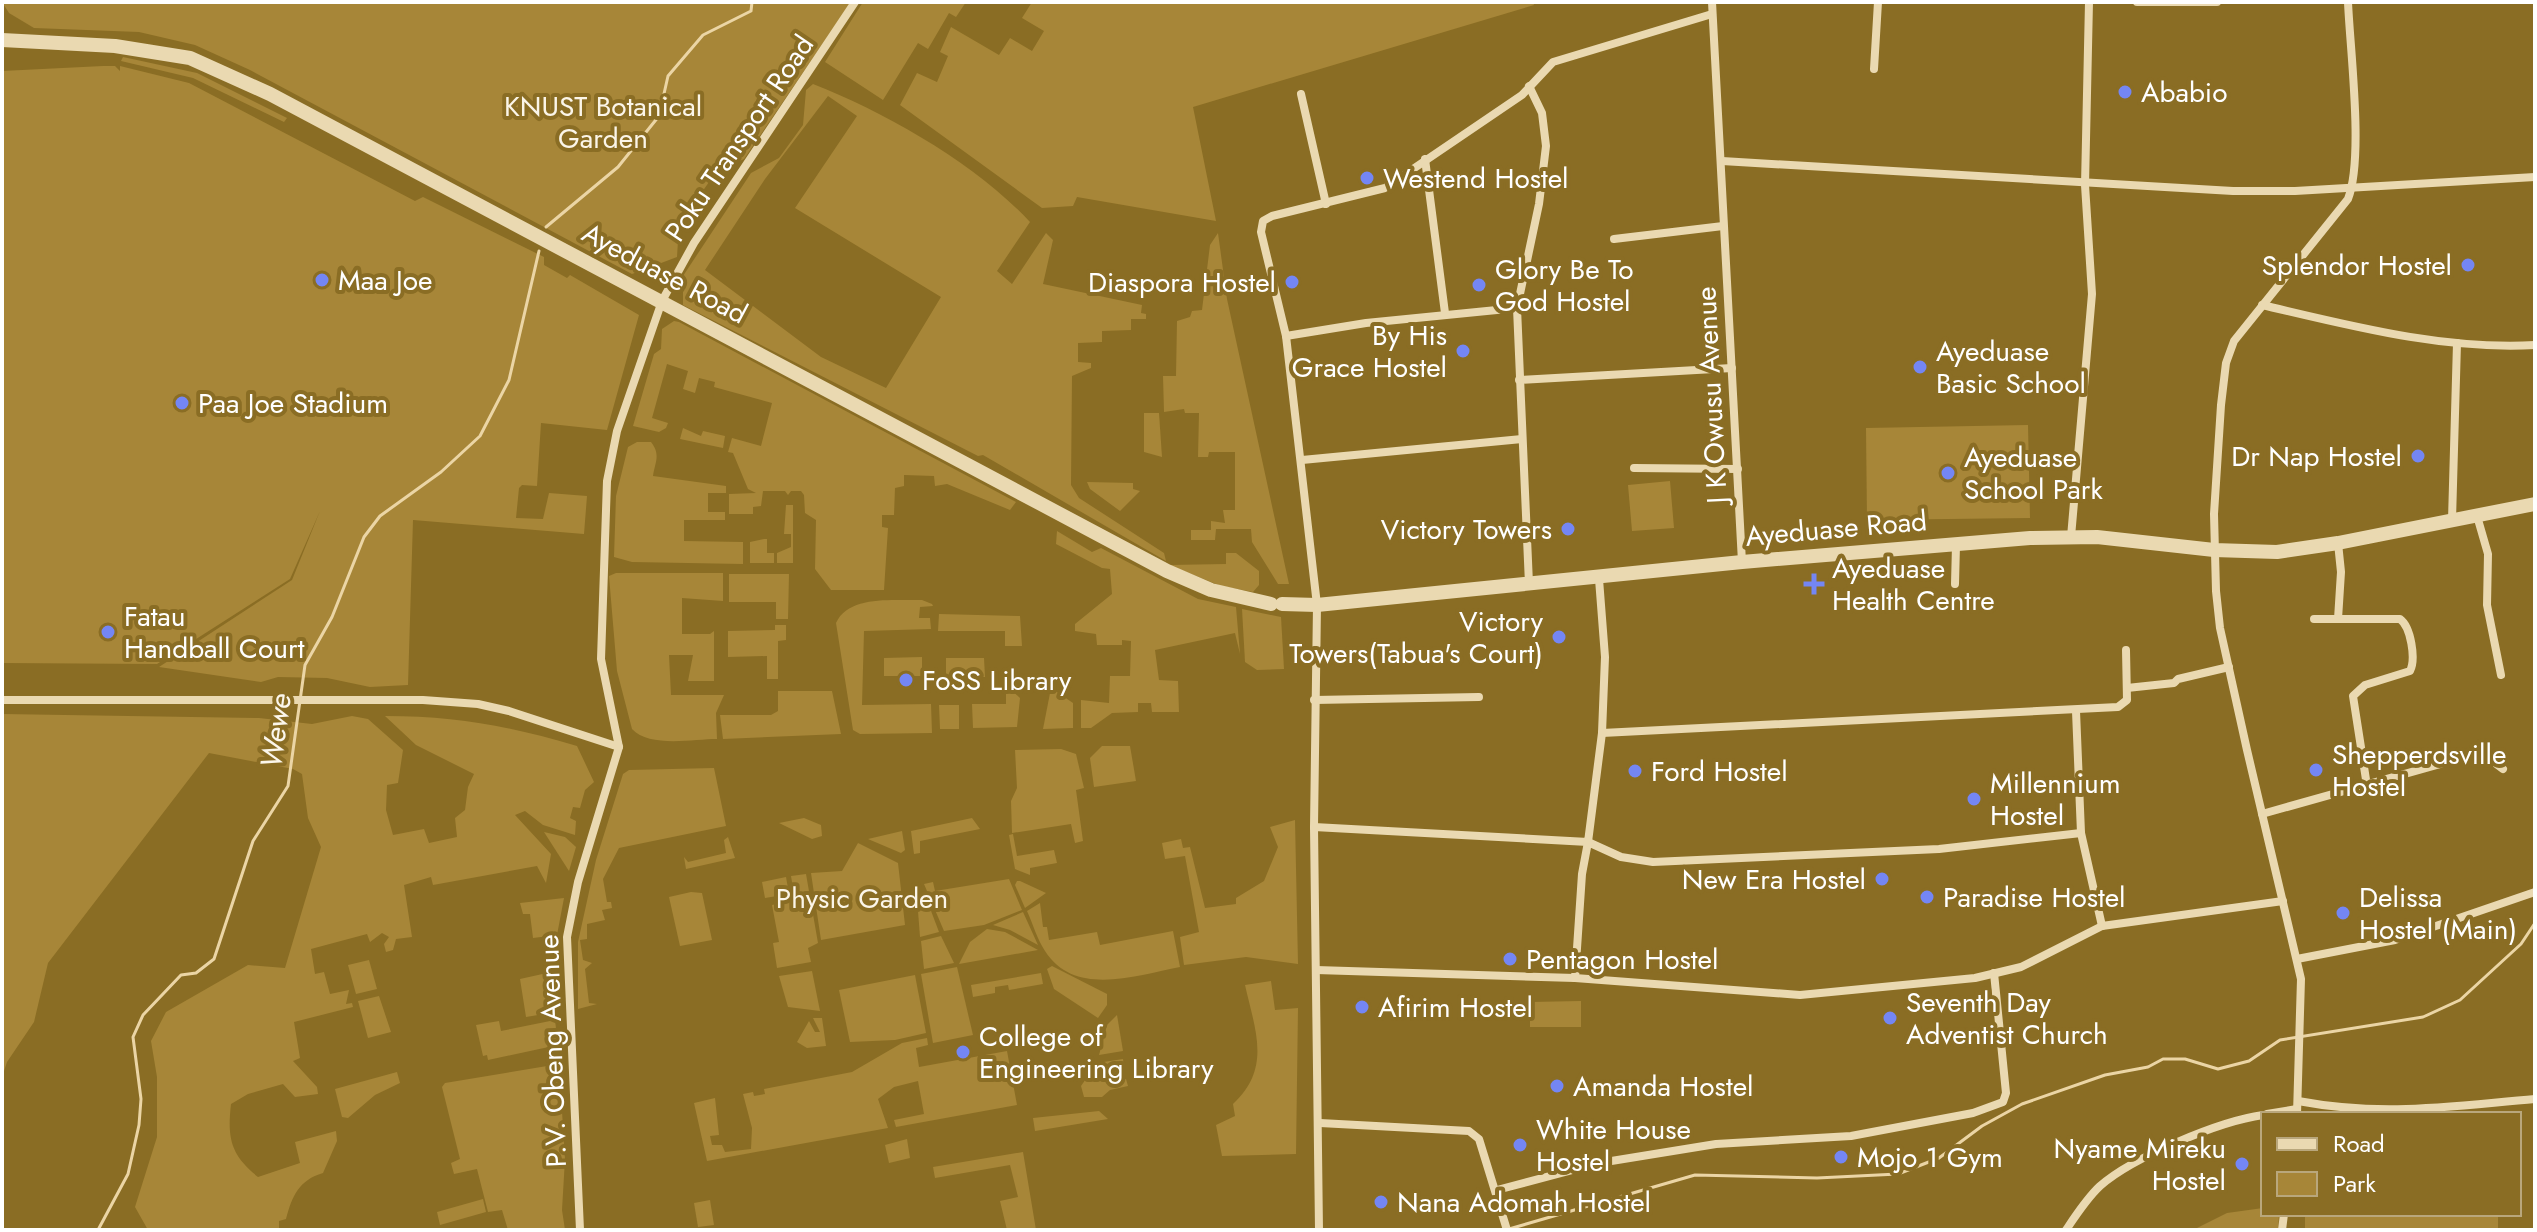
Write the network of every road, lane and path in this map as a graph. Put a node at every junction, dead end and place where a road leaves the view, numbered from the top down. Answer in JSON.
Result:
{"nodes":[{"id":1,"x":855,"y":2,"type":"edge"},
{"id":2,"x":1712,"y":2,"type":"edge"},
{"id":3,"x":1878,"y":2,"type":"edge"},
{"id":4,"x":2089,"y":2,"type":"edge"},
{"id":5,"x":2137,"y":2,"type":"edge"},
{"id":6,"x":2217,"y":2,"type":"edge"},
{"id":7,"x":2348,"y":2,"type":"edge"},
{"id":8,"x":1712,"y":14,"type":"junction"},
{"id":9,"x":2,"y":40,"type":"edge"},
{"id":10,"x":20,"y":43,"type":"junction"},
{"id":11,"x":2,"y":47,"type":"edge"},
{"id":12,"x":1874,"y":69,"type":"dead end"},
{"id":13,"x":1529,"y":86,"type":"junction"},
{"id":14,"x":1301,"y":94,"type":"dead end"},
{"id":15,"x":1425,"y":159,"type":"junction"},
{"id":16,"x":1722,"y":161,"type":"junction"},
{"id":17,"x":2535,"y":177,"type":"edge"},
{"id":18,"x":2085,"y":185,"type":"junction"},
{"id":19,"x":2352,"y":188,"type":"junction"},
{"id":20,"x":1326,"y":204,"type":"junction"},
{"id":21,"x":1723,"y":226,"type":"junction"},
{"id":22,"x":1614,"y":239,"type":"dead end"},
{"id":23,"x":662,"y":301,"type":"junction"},
{"id":24,"x":2262,"y":305,"type":"junction"},
{"id":25,"x":1517,"y":308,"type":"junction"},
{"id":26,"x":1445,"y":313,"type":"junction"},
{"id":27,"x":1286,"y":336,"type":"junction"},
{"id":28,"x":2457,"y":343,"type":"junction"},
{"id":29,"x":2535,"y":345,"type":"edge"},
{"id":30,"x":1732,"y":368,"type":"junction"},
{"id":31,"x":1519,"y":380,"type":"junction"},
{"id":32,"x":1522,"y":439,"type":"junction"},
{"id":33,"x":1302,"y":460,"type":"junction"},
{"id":34,"x":1634,"y":468,"type":"dead end"},
{"id":35,"x":1738,"y":469,"type":"junction"},
{"id":36,"x":2535,"y":504,"type":"edge"},
{"id":37,"x":2477,"y":516,"type":"junction"},
{"id":38,"x":2452,"y":520,"type":"junction"},
{"id":39,"x":2071,"y":537,"type":"junction"},
{"id":40,"x":2338,"y":543,"type":"junction"},
{"id":41,"x":1956,"y":545,"type":"junction"},
{"id":42,"x":2214,"y":550,"type":"junction"},
{"id":43,"x":1742,"y":562,"type":"junction"},
{"id":44,"x":1599,"y":579,"type":"junction"},
{"id":45,"x":1529,"y":584,"type":"junction"},
{"id":46,"x":1955,"y":584,"type":"dead end"},
{"id":47,"x":1317,"y":605,"type":"junction"},
{"id":48,"x":2314,"y":619,"type":"dead end"},
{"id":49,"x":2338,"y":619,"type":"junction"},
{"id":50,"x":2126,"y":650,"type":"dead end"},
{"id":51,"x":2229,"y":667,"type":"junction"},
{"id":52,"x":2501,"y":675,"type":"dead end"},
{"id":53,"x":2127,"y":688,"type":"junction"},
{"id":54,"x":1479,"y":697,"type":"dead end"},
{"id":55,"x":2,"y":700,"type":"edge"},
{"id":56,"x":1314,"y":700,"type":"junction"},
{"id":57,"x":2076,"y":711,"type":"junction"},
{"id":58,"x":1602,"y":733,"type":"junction"},
{"id":59,"x":619,"y":747,"type":"junction"},
{"id":60,"x":2503,"y":769,"type":"dead end"},
{"id":61,"x":2367,"y":786,"type":"junction"},
{"id":62,"x":2262,"y":814,"type":"junction"},
{"id":63,"x":1314,"y":827,"type":"junction"},
{"id":64,"x":2081,"y":833,"type":"junction"},
{"id":65,"x":1588,"y":842,"type":"junction"},
{"id":66,"x":2535,"y":892,"type":"edge"},
{"id":67,"x":2283,"y":901,"type":"junction"},
{"id":68,"x":2102,"y":926,"type":"junction"},
{"id":69,"x":2297,"y":959,"type":"junction"},
{"id":70,"x":1316,"y":970,"type":"junction"},
{"id":71,"x":1994,"y":973,"type":"junction"},
{"id":72,"x":1575,"y":978,"type":"junction"},
{"id":73,"x":2535,"y":1099,"type":"edge"},
{"id":74,"x":2298,"y":1108,"type":"edge"},
{"id":75,"x":2276,"y":1112,"type":"edge"},
{"id":76,"x":2261,"y":1115,"type":"edge"},
{"id":77,"x":1320,"y":1123,"type":"junction"},
{"id":78,"x":1497,"y":1190,"type":"junction"},
{"id":79,"x":1506,"y":1227,"type":"edge"},
{"id":80,"x":580,"y":1230,"type":"edge"},
{"id":81,"x":1319,"y":1230,"type":"edge"},
{"id":82,"x":2066,"y":1230,"type":"edge"}],
"edges":[{"from":1,"to":23,"type":"street","name":"Poku Transport Road"},
{"from":2,"to":8,"type":"street","name":"J K Owusu Avenue"},
{"from":3,"to":12,"type":"street"},
{"from":4,"to":18,"type":"street"},
{"from":5,"to":6,"type":"street"},
{"from":7,"to":19,"type":"street"},
{"from":8,"to":13,"type":"street"},
{"from":8,"to":16,"type":"street","name":"J K Owusu Avenue"},
{"from":9,"to":10,"type":"street","name":"Ayeduase Road"},
{"from":10,"to":11,"type":"street","name":"Ayeduase Road"},
{"from":10,"to":23,"type":"street","name":"Ayeduase Road"},
{"from":13,"to":15,"type":"street"},
{"from":13,"to":25,"type":"street"},
{"from":14,"to":20,"type":"street"},
{"from":15,"to":20,"type":"street"},
{"from":15,"to":26,"type":"street"},
{"from":16,"to":18,"type":"street"},
{"from":16,"to":21,"type":"street","name":"J K Owusu Avenue"},
{"from":17,"to":19,"type":"street"},
{"from":18,"to":19,"type":"street"},
{"from":18,"to":39,"type":"street"},
{"from":19,"to":24,"type":"street"},
{"from":20,"to":27,"type":"street"},
{"from":21,"to":22,"type":"street"},
{"from":21,"to":30,"type":"street","name":"J K Owusu Avenue"},
{"from":23,"to":47,"type":"street","name":"Ayeduase Road"},
{"from":23,"to":59,"type":"street","name":"P.V. Obeng Avenue"},
{"from":24,"to":28,"type":"street"},
{"from":24,"to":42,"type":"street"},
{"from":25,"to":26,"type":"street"},
{"from":25,"to":31,"type":"street"},
{"from":26,"to":27,"type":"street"},
{"from":27,"to":33,"type":"street"},
{"from":28,"to":29,"type":"street"},
{"from":28,"to":38,"type":"street"},
{"from":30,"to":31,"type":"street"},
{"from":30,"to":35,"type":"street","name":"J K Owusu Avenue"},
{"from":31,"to":32,"type":"street"},
{"from":32,"to":33,"type":"street"},
{"from":32,"to":45,"type":"street"},
{"from":33,"to":47,"type":"street"},
{"from":34,"to":35,"type":"street"},
{"from":35,"to":43,"type":"street","name":"J K Owusu Avenue"},
{"from":36,"to":37,"type":"street","name":"Ayeduase Road"},
{"from":37,"to":38,"type":"street","name":"Ayeduase Road"},
{"from":37,"to":52,"type":"street"},
{"from":38,"to":40,"type":"street","name":"Ayeduase Road"},
{"from":39,"to":41,"type":"street","name":"Ayeduase Road"},
{"from":39,"to":42,"type":"street","name":"Ayeduase Road"},
{"from":40,"to":42,"type":"street","name":"Ayeduase Road"},
{"from":40,"to":49,"type":"street"},
{"from":41,"to":43,"type":"street","name":"Ayeduase Road"},
{"from":41,"to":46,"type":"street"},
{"from":42,"to":51,"type":"street"},
{"from":43,"to":44,"type":"street","name":"Ayeduase Road"},
{"from":44,"to":45,"type":"street","name":"Ayeduase Road"},
{"from":44,"to":58,"type":"street"},
{"from":45,"to":47,"type":"street","name":"Ayeduase Road"},
{"from":47,"to":56,"type":"street"},
{"from":48,"to":49,"type":"street"},
{"from":49,"to":61,"type":"street"},
{"from":50,"to":53,"type":"street"},
{"from":51,"to":53,"type":"street"},
{"from":51,"to":62,"type":"street"},
{"from":53,"to":57,"type":"street"},
{"from":54,"to":56,"type":"street"},
{"from":55,"to":59,"type":"street"},
{"from":56,"to":63,"type":"street"},
{"from":57,"to":58,"type":"street"},
{"from":57,"to":64,"type":"street"},
{"from":58,"to":65,"type":"street"},
{"from":59,"to":80,"type":"street","name":"P.V. Obeng Avenue"},
{"from":60,"to":61,"type":"street"},
{"from":61,"to":62,"type":"street"},
{"from":62,"to":67,"type":"street"},
{"from":63,"to":65,"type":"street"},
{"from":63,"to":70,"type":"street"},
{"from":64,"to":65,"type":"street"},
{"from":64,"to":68,"type":"street"},
{"from":65,"to":72,"type":"street"},
{"from":66,"to":69,"type":"street"},
{"from":67,"to":68,"type":"street"},
{"from":67,"to":69,"type":"street"},
{"from":68,"to":71,"type":"street"},
{"from":69,"to":74,"type":"street"},
{"from":70,"to":72,"type":"street"},
{"from":70,"to":77,"type":"street"},
{"from":71,"to":72,"type":"street"},
{"from":71,"to":78,"type":"street"},
{"from":73,"to":74,"type":"street"},
{"from":74,"to":75,"type":"street"},
{"from":76,"to":82,"type":"street"},
{"from":77,"to":78,"type":"street"},
{"from":77,"to":81,"type":"street"},
{"from":78,"to":79,"type":"street"}]}
